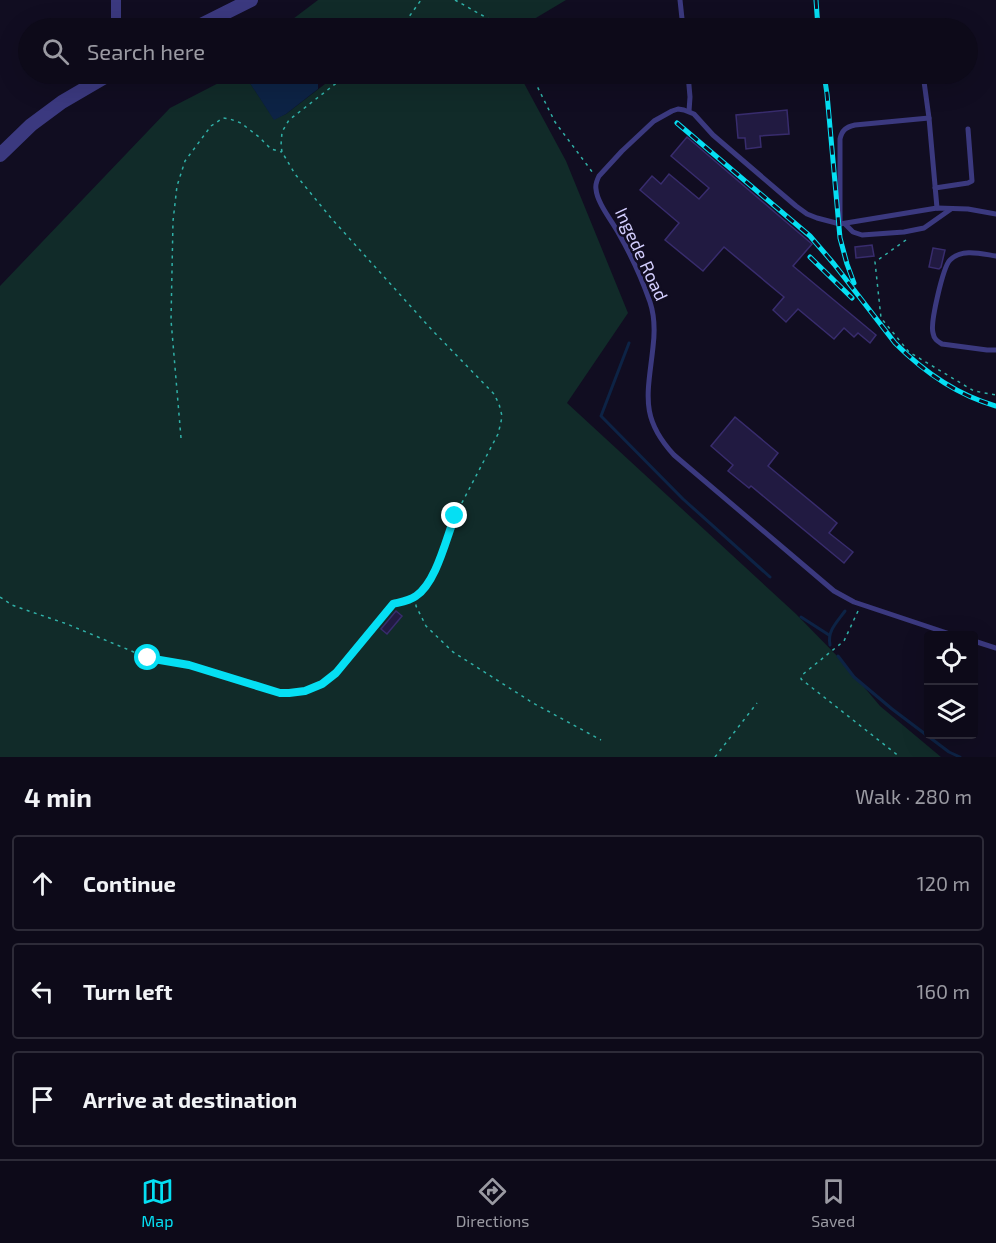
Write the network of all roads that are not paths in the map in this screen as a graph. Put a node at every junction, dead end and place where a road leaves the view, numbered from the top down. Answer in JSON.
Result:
{"nodes":[{"id":1,"x":116,"y":0,"type":"edge"},
{"id":2,"x":250,"y":0,"type":"edge"},
{"id":3,"x":680,"y":0,"type":"edge"},
{"id":4,"x":116,"y":18,"type":"edge"},
{"id":5,"x":215,"y":18,"type":"edge"},
{"id":6,"x":682,"y":18,"type":"edge"},
{"id":7,"x":93,"y":84,"type":"edge"},
{"id":8,"x":689,"y":84,"type":"edge"},
{"id":9,"x":925,"y":84,"type":"edge"},
{"id":10,"x":689,"y":111,"type":"junction"},
{"id":11,"x":930,"y":118,"type":"junction"},
{"id":12,"x":968,"y":129,"type":"dead end"},
{"id":13,"x":0,"y":155,"type":"edge"},
{"id":14,"x":935,"y":188,"type":"junction"},
{"id":15,"x":937,"y":208,"type":"junction"},
{"id":16,"x":952,"y":208,"type":"junction"},
{"id":17,"x":996,"y":214,"type":"edge"},
{"id":18,"x":842,"y":224,"type":"junction"},
{"id":19,"x":996,"y":256,"type":"edge"},
{"id":20,"x":996,"y":350,"type":"edge"},
{"id":21,"x":941,"y":631,"type":"edge"},
{"id":22,"x":978,"y":642,"type":"edge"},
{"id":23,"x":996,"y":648,"type":"edge"}],
"edges":[{"from":1,"to":4,"type":"street"},
{"from":2,"to":5,"type":"street"},
{"from":3,"to":6,"type":"lane"},
{"from":7,"to":13,"type":"street"},
{"from":8,"to":10,"type":"lane"},
{"from":9,"to":11,"type":"lane"},
{"from":10,"to":18,"type":"lane"},
{"from":10,"to":21,"type":"lane","name":"Ingede Road"},
{"from":11,"to":14,"type":"lane"},
{"from":11,"to":18,"type":"lane"},
{"from":12,"to":14,"type":"lane"},
{"from":14,"to":15,"type":"lane"},
{"from":15,"to":16,"type":"lane"},
{"from":15,"to":18,"type":"lane"},
{"from":16,"to":17,"type":"lane"},
{"from":16,"to":18,"type":"lane"},
{"from":19,"to":20,"type":"lane"},
{"from":22,"to":23,"type":"lane"}]}
